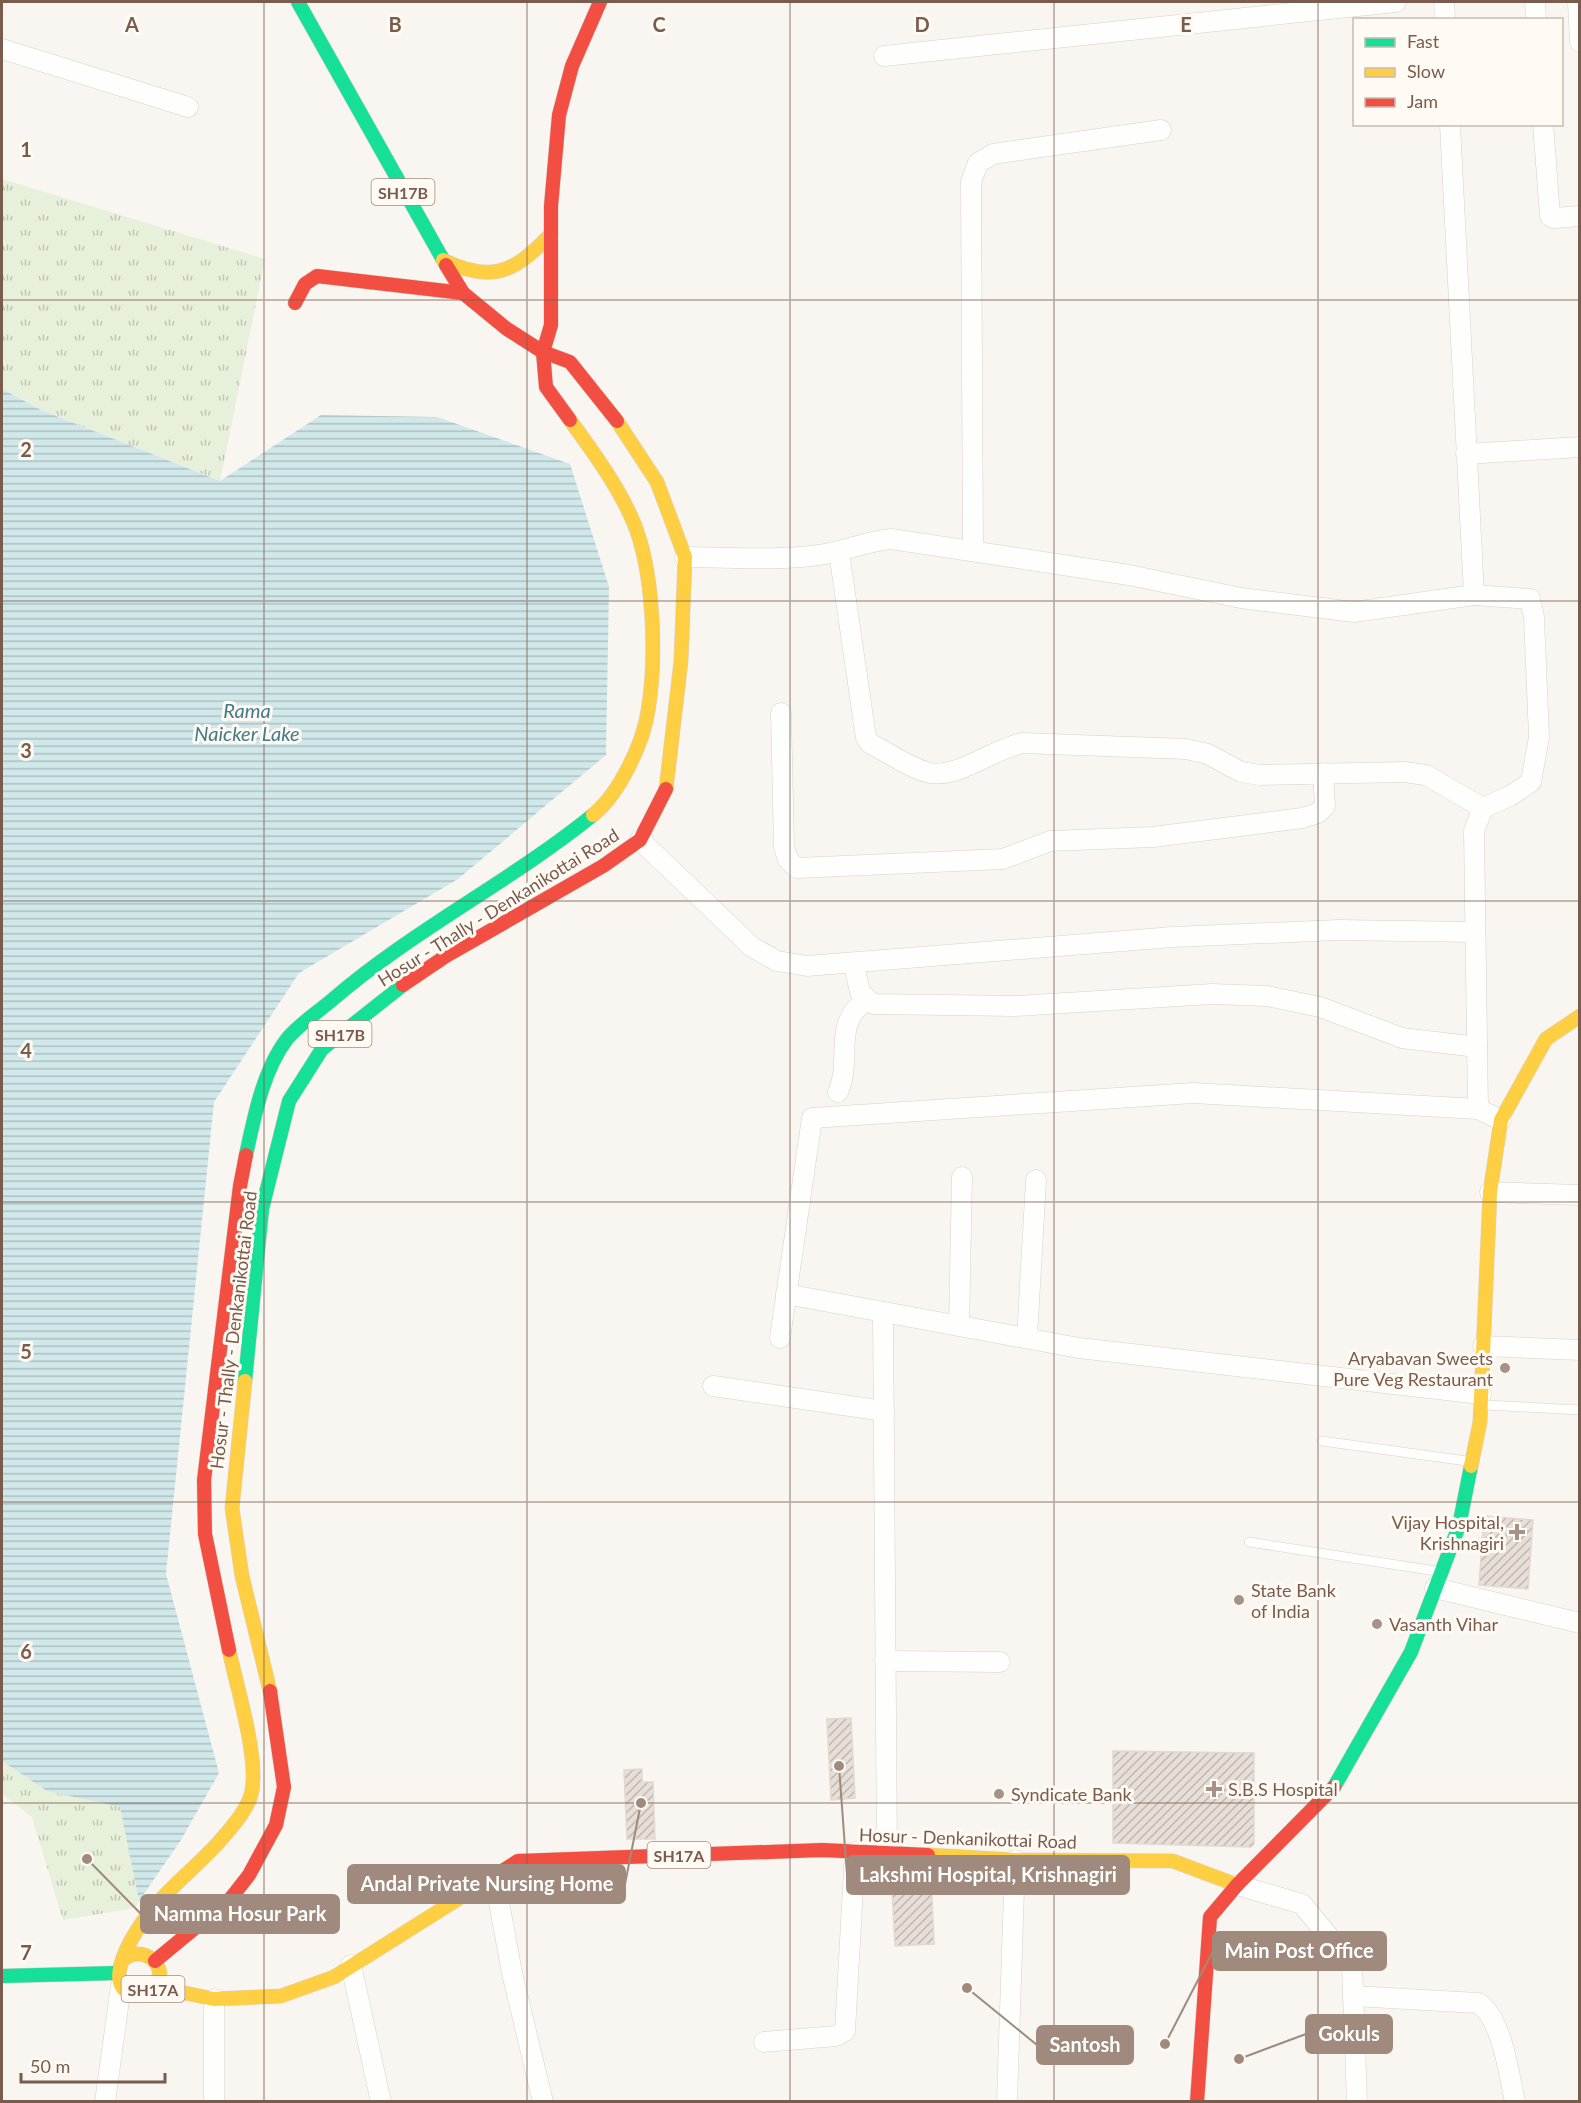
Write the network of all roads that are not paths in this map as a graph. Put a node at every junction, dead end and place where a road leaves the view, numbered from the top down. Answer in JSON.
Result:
{"nodes":[{"id":1,"x":298,"y":2,"type":"edge"},
{"id":2,"x":600,"y":2,"type":"edge"},
{"id":3,"x":1396,"y":2,"type":"edge"},
{"id":4,"x":1444,"y":2,"type":"edge"},
{"id":5,"x":1535,"y":2,"type":"edge"},
{"id":6,"x":1578,"y":2,"type":"edge"},
{"id":7,"x":1445,"y":18,"type":"edge"},
{"id":8,"x":1536,"y":18,"type":"edge"},
{"id":9,"x":1580,"y":42,"type":"edge"},
{"id":10,"x":2,"y":50,"type":"edge"},
{"id":11,"x":884,"y":56,"type":"dead end"},
{"id":12,"x":189,"y":107,"type":"dead end"},
{"id":13,"x":1450,"y":126,"type":"edge"},
{"id":14,"x":1543,"y":126,"type":"edge"},
{"id":15,"x":1161,"y":130,"type":"dead end"},
{"id":16,"x":1580,"y":216,"type":"edge"},
{"id":17,"x":551,"y":234,"type":"junction"},
{"id":18,"x":443,"y":260,"type":"junction"},
{"id":19,"x":463,"y":293,"type":"junction"},
{"id":20,"x":295,"y":303,"type":"dead end"},
{"id":21,"x":543,"y":352,"type":"junction"},
{"id":22,"x":1580,"y":447,"type":"edge"},
{"id":23,"x":1466,"y":454,"type":"junction"},
{"id":24,"x":973,"y":551,"type":"junction"},
{"id":25,"x":839,"y":552,"type":"junction"},
{"id":26,"x":685,"y":557,"type":"junction"},
{"id":27,"x":1474,"y":595,"type":"junction"},
{"id":28,"x":781,"y":713,"type":"dead end"},
{"id":29,"x":1323,"y":773,"type":"junction"},
{"id":30,"x":1483,"y":808,"type":"junction"},
{"id":31,"x":640,"y":840,"type":"junction"},
{"id":32,"x":1474,"y":932,"type":"junction"},
{"id":33,"x":854,"y":964,"type":"junction"},
{"id":34,"x":866,"y":1000,"type":"junction"},
{"id":35,"x":1580,"y":1016,"type":"edge"},
{"id":36,"x":1477,"y":1047,"type":"junction"},
{"id":37,"x":838,"y":1092,"type":"dead end"},
{"id":38,"x":1478,"y":1108,"type":"junction"},
{"id":39,"x":1501,"y":1120,"type":"junction"},
{"id":40,"x":962,"y":1177,"type":"dead end"},
{"id":41,"x":1036,"y":1180,"type":"dead end"},
{"id":42,"x":1490,"y":1192,"type":"junction"},
{"id":43,"x":1580,"y":1195,"type":"edge"},
{"id":44,"x":786,"y":1294,"type":"junction"},
{"id":45,"x":883,"y":1312,"type":"junction"},
{"id":46,"x":959,"y":1326,"type":"junction"},
{"id":47,"x":780,"y":1338,"type":"dead end"},
{"id":48,"x":1027,"y":1338,"type":"junction"},
{"id":49,"x":1483,"y":1346,"type":"junction"},
{"id":50,"x":1580,"y":1350,"type":"edge"},
{"id":51,"x":713,"y":1386,"type":"dead end"},
{"id":52,"x":1481,"y":1399,"type":"junction"},
{"id":53,"x":1580,"y":1410,"type":"edge"},
{"id":54,"x":884,"y":1412,"type":"junction"},
{"id":55,"x":1322,"y":1441,"type":"dead end"},
{"id":56,"x":1472,"y":1462,"type":"junction"},
{"id":57,"x":1249,"y":1542,"type":"dead end"},
{"id":58,"x":1438,"y":1580,"type":"junction"},
{"id":59,"x":1580,"y":1623,"type":"edge"},
{"id":60,"x":885,"y":1661,"type":"junction"},
{"id":61,"x":1000,"y":1662,"type":"dead end"},
{"id":62,"x":855,"y":1852,"type":"junction"},
{"id":63,"x":887,"y":1853,"type":"junction"},
{"id":64,"x":1016,"y":1860,"type":"junction"},
{"id":65,"x":494,"y":1875,"type":"junction"},
{"id":66,"x":1237,"y":1885,"type":"junction"},
{"id":67,"x":155,"y":1961,"type":"junction"},
{"id":68,"x":351,"y":1965,"type":"junction"},
{"id":69,"x":121,"y":1973,"type":"junction"},
{"id":70,"x":2,"y":1976,"type":"edge"},
{"id":71,"x":156,"y":1987,"type":"junction"},
{"id":72,"x":1353,"y":1996,"type":"junction"},
{"id":73,"x":214,"y":1999,"type":"junction"},
{"id":74,"x":764,"y":2042,"type":"dead end"},
{"id":75,"x":105,"y":2102,"type":"edge"},
{"id":76,"x":214,"y":2102,"type":"edge"},
{"id":77,"x":381,"y":2102,"type":"edge"},
{"id":78,"x":543,"y":2102,"type":"edge"},
{"id":79,"x":1007,"y":2102,"type":"edge"},
{"id":80,"x":1197,"y":2102,"type":"edge"},
{"id":81,"x":1356,"y":2102,"type":"edge"},
{"id":82,"x":1515,"y":2102,"type":"edge"}],
"edges":[{"from":1,"to":18,"type":"main road","name":"Hosur - Thally - Denkanikottai Road","number":"SH17B"},
{"from":2,"to":17,"type":"main road"},
{"from":3,"to":11,"type":"street"},
{"from":4,"to":7,"type":"street"},
{"from":5,"to":8,"type":"street"},
{"from":6,"to":9,"type":"street"},
{"from":10,"to":12,"type":"street"},
{"from":13,"to":23,"type":"street"},
{"from":14,"to":16,"type":"street"},
{"from":15,"to":24,"type":"street"},
{"from":17,"to":18,"type":"main road"},
{"from":17,"to":21,"type":"main road"},
{"from":18,"to":19,"type":"main road","name":"Hosur - Thally - Denkanikottai Road","number":"SH17B"},
{"from":19,"to":20,"type":"main road"},
{"from":19,"to":21,"type":"main road","name":"Hosur - Thally - Denkanikottai Road","number":"SH17B"},
{"from":21,"to":26,"type":"main road","name":"Hosur - Thally - Denkanikottai Road","number":"SH17B"},
{"from":21,"to":69,"type":"main road","name":"Hosur - Thally - Denkanikottai Road","number":"SH17B"},
{"from":22,"to":23,"type":"street"},
{"from":23,"to":27,"type":"street"},
{"from":24,"to":25,"type":"street"},
{"from":24,"to":27,"type":"street"},
{"from":25,"to":26,"type":"street"},
{"from":25,"to":29,"type":"street"},
{"from":26,"to":31,"type":"main road","name":"Hosur - Thally - Denkanikottai Road","number":"SH17B"},
{"from":27,"to":30,"type":"street"},
{"from":28,"to":29,"type":"street"},
{"from":29,"to":30,"type":"street"},
{"from":30,"to":32,"type":"street"},
{"from":31,"to":33,"type":"street"},
{"from":31,"to":67,"type":"main road","name":"Hosur - Thally - Denkanikottai Road","number":"SH17B"},
{"from":32,"to":33,"type":"street"},
{"from":32,"to":36,"type":"street"},
{"from":33,"to":34,"type":"street"},
{"from":34,"to":36,"type":"street"},
{"from":34,"to":37,"type":"street"},
{"from":35,"to":39,"type":"main road"},
{"from":36,"to":38,"type":"street"},
{"from":38,"to":39,"type":"street"},
{"from":38,"to":44,"type":"street"},
{"from":39,"to":42,"type":"main road"},
{"from":40,"to":46,"type":"street"},
{"from":41,"to":48,"type":"street"},
{"from":42,"to":43,"type":"street"},
{"from":42,"to":49,"type":"main road"},
{"from":44,"to":45,"type":"street"},
{"from":44,"to":47,"type":"street"},
{"from":45,"to":46,"type":"street"},
{"from":45,"to":54,"type":"street"},
{"from":46,"to":48,"type":"street"},
{"from":48,"to":52,"type":"street"},
{"from":49,"to":50,"type":"street"},
{"from":49,"to":52,"type":"main road"},
{"from":51,"to":54,"type":"street"},
{"from":52,"to":53,"type":"lane"},
{"from":52,"to":56,"type":"main road"},
{"from":54,"to":60,"type":"street"},
{"from":55,"to":56,"type":"lane"},
{"from":56,"to":58,"type":"main road"},
{"from":57,"to":58,"type":"lane"},
{"from":58,"to":59,"type":"street"},
{"from":58,"to":66,"type":"main road"},
{"from":60,"to":61,"type":"street"},
{"from":60,"to":63,"type":"street"},
{"from":62,"to":63,"type":"main road","name":"Hosur - Denkanikottai Road","number":"SH17A"},
{"from":62,"to":65,"type":"main road","name":"Hosur - Denkanikottai Road","number":"SH17A"},
{"from":62,"to":74,"type":"street"},
{"from":63,"to":64,"type":"main road","name":"Hosur - Denkanikottai Road","number":"SH17A"},
{"from":64,"to":66,"type":"main road","name":"Hosur - Denkanikottai Road","number":"SH17A"},
{"from":64,"to":79,"type":"street"},
{"from":65,"to":68,"type":"main road","name":"Hosur - Denkanikottai Road","number":"SH17A"},
{"from":65,"to":78,"type":"street"},
{"from":66,"to":72,"type":"street"},
{"from":66,"to":80,"type":"main road"},
{"from":67,"to":69,"type":"main road","name":"Hosur - Denkanikottai Road","number":"SH17A"},
{"from":67,"to":71,"type":"main road","number":"SH17A"},
{"from":68,"to":73,"type":"main road","name":"Hosur - Denkanikottai Road","number":"SH17A"},
{"from":68,"to":77,"type":"street"},
{"from":69,"to":70,"type":"main road","name":"Hosur - Denkanikottai Road","number":"SH17A"},
{"from":69,"to":71,"type":"main road","name":"Hosur - Denkanikottai Road","number":"SH17A"},
{"from":69,"to":75,"type":"street"},
{"from":71,"to":73,"type":"main road","name":"Hosur - Denkanikottai Road","number":"SH17A"},
{"from":72,"to":81,"type":"street"},
{"from":72,"to":82,"type":"street"},
{"from":73,"to":76,"type":"street"}]}
